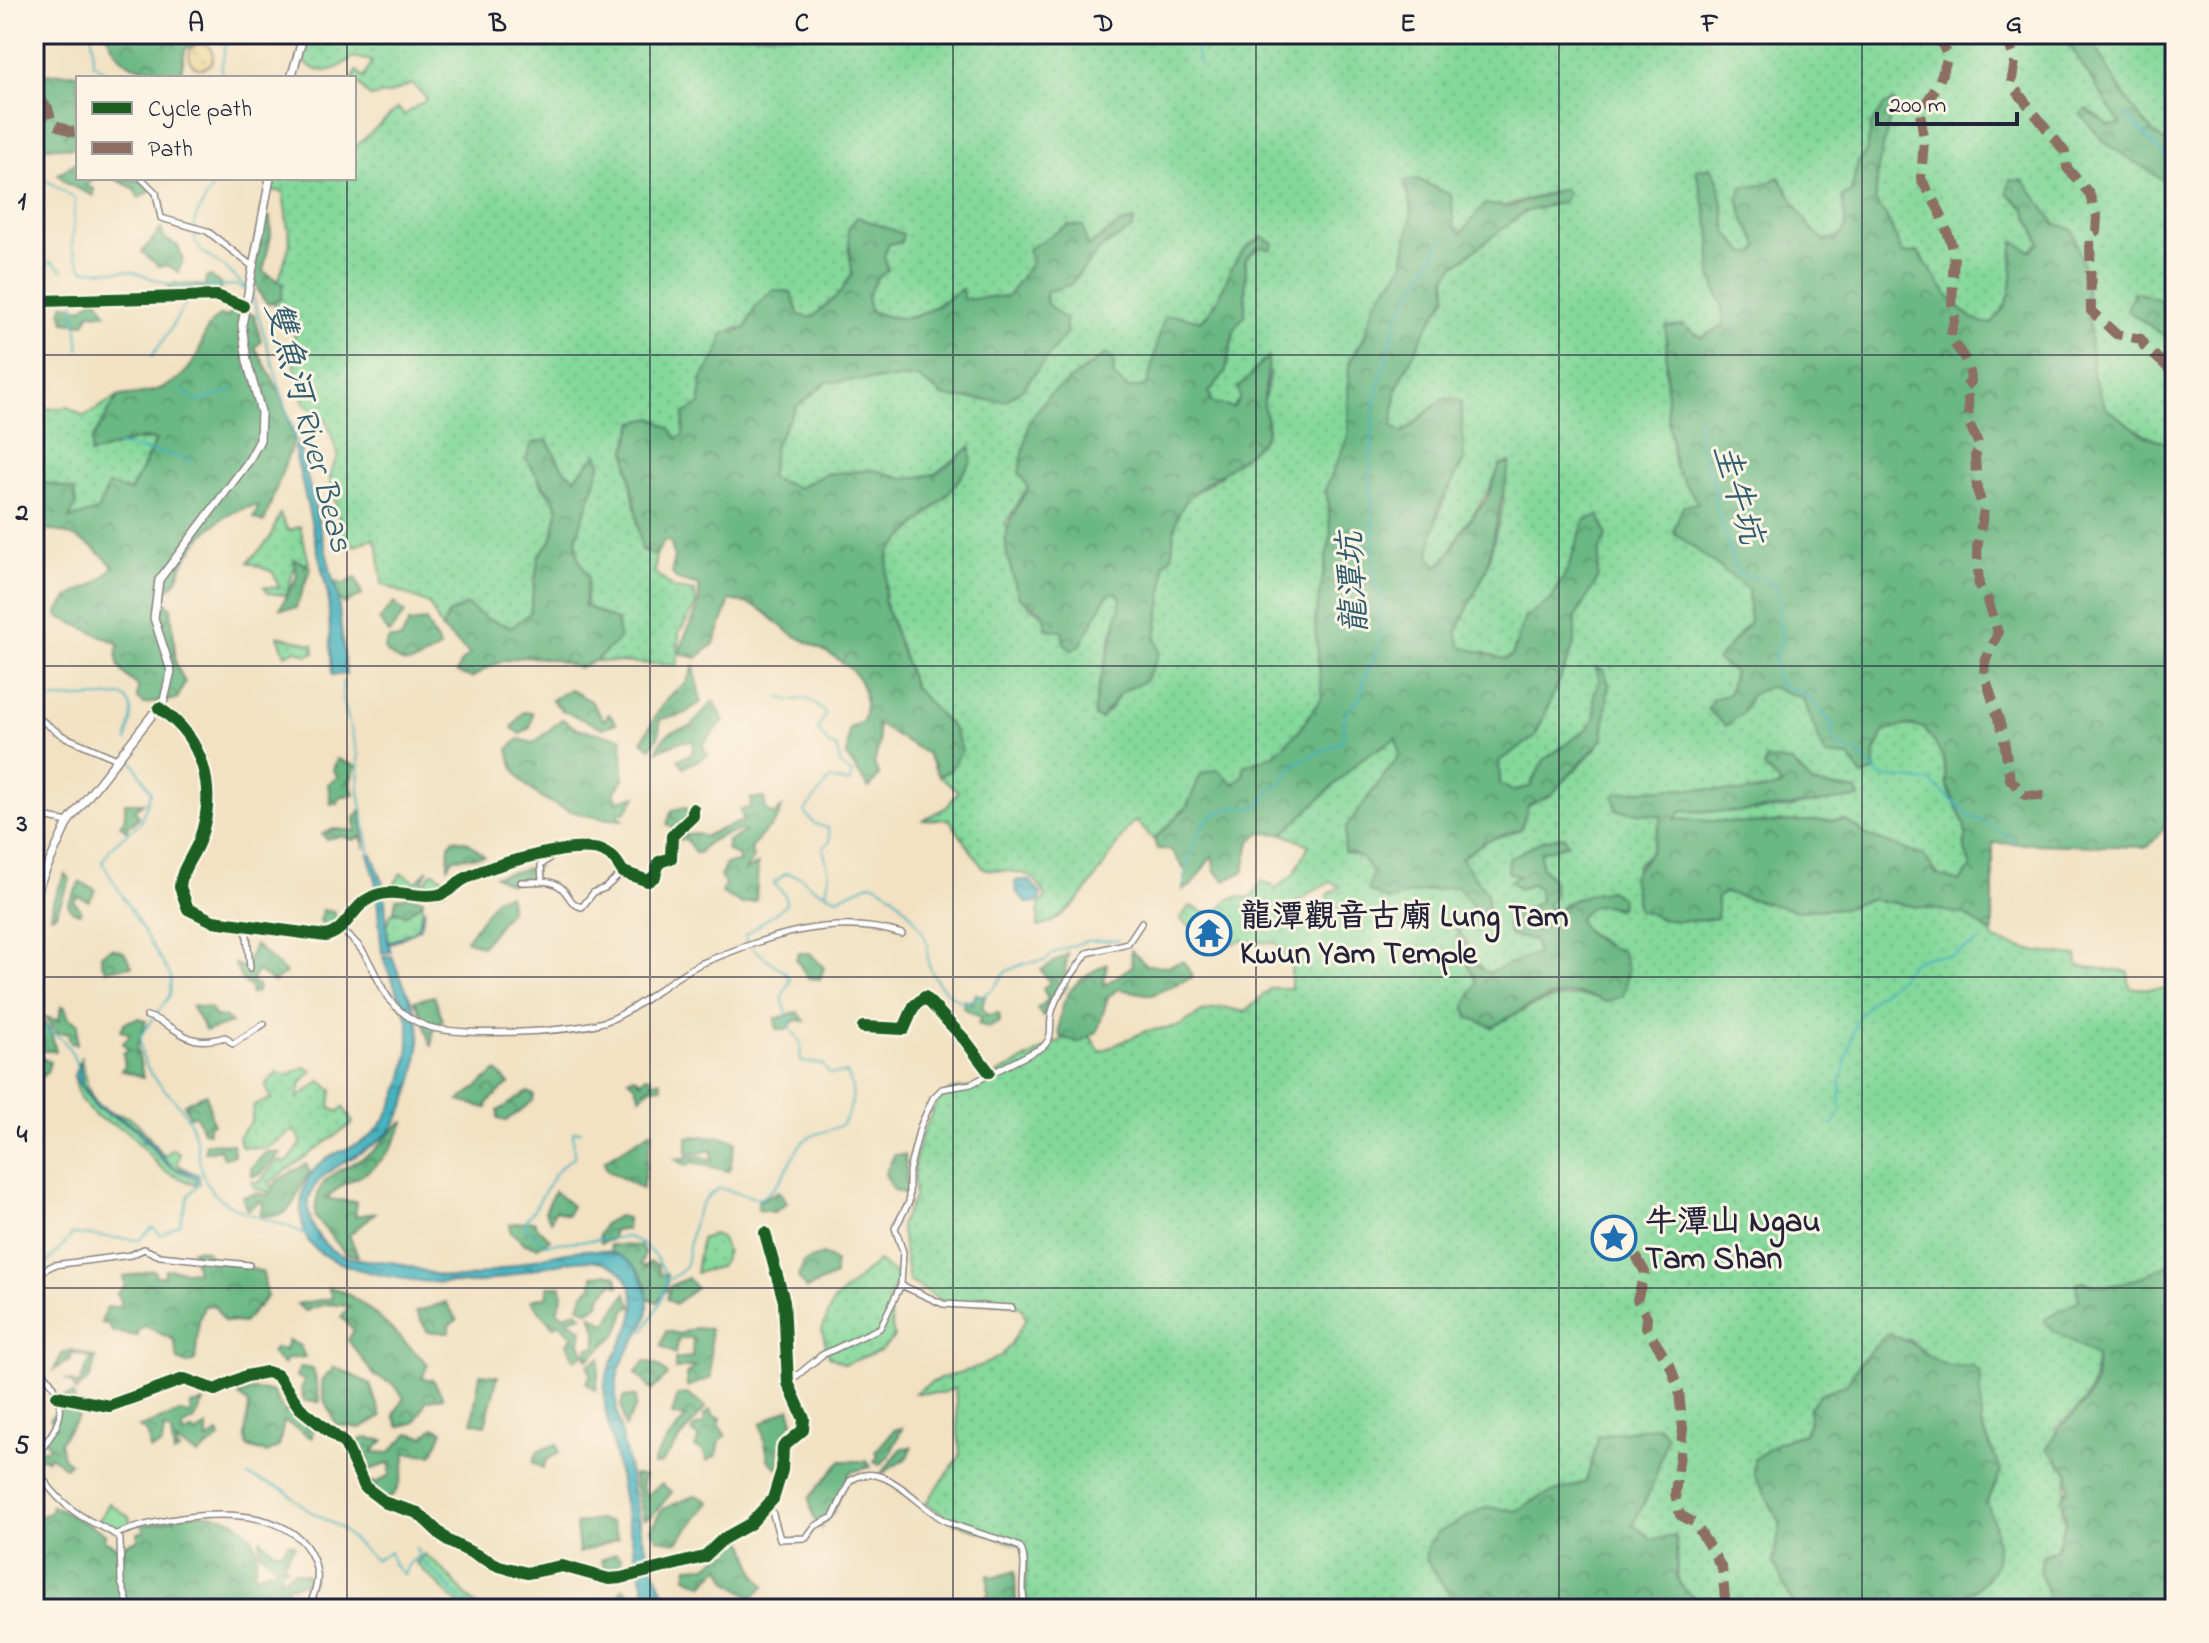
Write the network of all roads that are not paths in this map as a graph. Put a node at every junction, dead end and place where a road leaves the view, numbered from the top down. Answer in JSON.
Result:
{"nodes":[{"id":1,"x":304,"y":34,"type":"edge"},
{"id":2,"x":292,"y":76,"type":"edge"},
{"id":3,"x":143,"y":180,"type":"edge"},
{"id":4,"x":270,"y":180,"type":"edge"},
{"id":5,"x":252,"y":266,"type":"junction"},
{"id":6,"x":34,"y":292,"type":"edge"},
{"id":7,"x":244,"y":303,"type":"junction"},
{"id":8,"x":159,"y":708,"type":"junction"},
{"id":9,"x":34,"y":715,"type":"edge"},
{"id":10,"x":118,"y":760,"type":"junction"},
{"id":11,"x":34,"y":807,"type":"edge"},
{"id":12,"x":693,"y":809,"type":"dead end"},
{"id":13,"x":68,"y":822,"type":"junction"},
{"id":14,"x":555,"y":853,"type":"junction"},
{"id":15,"x":623,"y":872,"type":"junction"},
{"id":16,"x":542,"y":881,"type":"junction"},
{"id":17,"x":521,"y":882,"type":"dead end"},
{"id":18,"x":34,"y":896,"type":"edge"},
{"id":19,"x":1142,"y":922,"type":"dead end"},
{"id":20,"x":246,"y":925,"type":"junction"},
{"id":21,"x":340,"y":930,"type":"junction"},
{"id":22,"x":902,"y":934,"type":"dead end"},
{"id":23,"x":250,"y":968,"type":"dead end"},
{"id":24,"x":148,"y":1016,"type":"dead end"},
{"id":25,"x":264,"y":1024,"type":"dead end"},
{"id":26,"x":863,"y":1027,"type":"dead end"},
{"id":27,"x":989,"y":1072,"type":"junction"},
{"id":28,"x":765,"y":1233,"type":"dead end"},
{"id":29,"x":249,"y":1265,"type":"dead end"},
{"id":30,"x":34,"y":1275,"type":"edge"},
{"id":31,"x":901,"y":1285,"type":"junction"},
{"id":32,"x":1012,"y":1308,"type":"dead end"},
{"id":33,"x":34,"y":1363,"type":"edge"},
{"id":34,"x":788,"y":1383,"type":"junction"},
{"id":35,"x":57,"y":1396,"type":"junction"},
{"id":36,"x":770,"y":1504,"type":"junction"},
{"id":37,"x":116,"y":1534,"type":"junction"},
{"id":38,"x":130,"y":1609,"type":"edge"},
{"id":39,"x":309,"y":1609,"type":"edge"},
{"id":40,"x":1027,"y":1609,"type":"edge"}],
"edges":[{"from":1,"to":2,"type":"main road"},
{"from":3,"to":5,"type":"street"},
{"from":4,"to":5,"type":"main road"},
{"from":5,"to":7,"type":"main road"},
{"from":6,"to":7,"type":"street"},
{"from":7,"to":8,"type":"main road"},
{"from":8,"to":10,"type":"main road"},
{"from":8,"to":20,"type":"street"},
{"from":9,"to":10,"type":"street"},
{"from":10,"to":13,"type":"main road"},
{"from":11,"to":13,"type":"street"},
{"from":12,"to":15,"type":"street"},
{"from":13,"to":18,"type":"main road"},
{"from":14,"to":15,"type":"street"},
{"from":14,"to":16,"type":"street"},
{"from":14,"to":21,"type":"street"},
{"from":15,"to":16,"type":"street"},
{"from":16,"to":17,"type":"street"},
{"from":19,"to":27,"type":"street"},
{"from":20,"to":21,"type":"street"},
{"from":20,"to":23,"type":"street"},
{"from":21,"to":22,"type":"street"},
{"from":24,"to":25,"type":"street"},
{"from":26,"to":27,"type":"street"},
{"from":27,"to":31,"type":"street"},
{"from":28,"to":34,"type":"street"},
{"from":29,"to":30,"type":"street"},
{"from":31,"to":32,"type":"street"},
{"from":31,"to":34,"type":"street"},
{"from":33,"to":35,"type":"street"},
{"from":34,"to":36,"type":"street"},
{"from":35,"to":36,"type":"street"},
{"from":35,"to":37,"type":"street"},
{"from":36,"to":40,"type":"street"},
{"from":37,"to":38,"type":"street"},
{"from":37,"to":39,"type":"street"}]}
